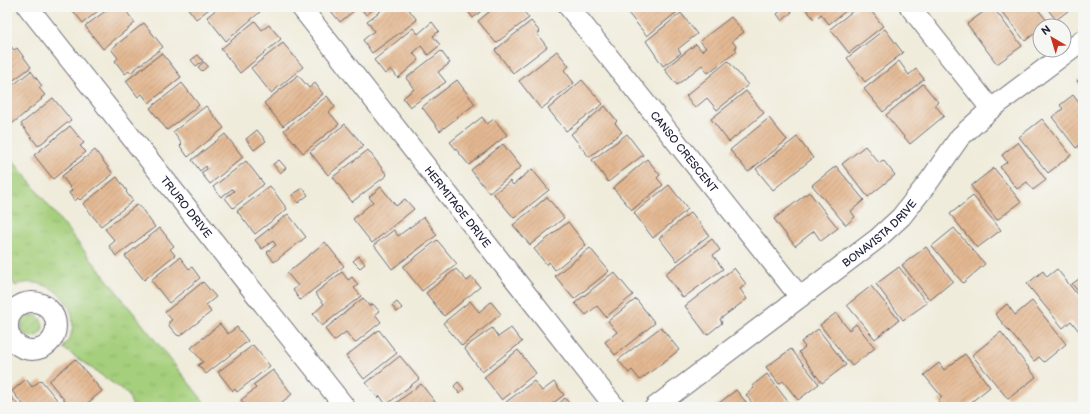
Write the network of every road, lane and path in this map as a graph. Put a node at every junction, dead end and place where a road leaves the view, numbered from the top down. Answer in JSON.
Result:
{"nodes":[{"id":1,"x":28,"y":7,"type":"edge"},
{"id":2,"x":301,"y":7,"type":"edge"},
{"id":3,"x":569,"y":7,"type":"edge"},
{"id":4,"x":910,"y":7,"type":"edge"},
{"id":5,"x":1083,"y":40,"type":"edge"},
{"id":6,"x":991,"y":109,"type":"junction"},
{"id":7,"x":800,"y":297,"type":"junction"},
{"id":8,"x":345,"y":407,"type":"edge"},
{"id":9,"x":615,"y":407,"type":"edge"},
{"id":10,"x":655,"y":407,"type":"edge"}],
"edges":[{"from":1,"to":8,"type":"street","name":"TRURO DRIVE"},
{"from":2,"to":9,"type":"street","name":"HERMITAGE DRIVE"},
{"from":3,"to":7,"type":"street","name":"CANSO CRESCENT"},
{"from":4,"to":6,"type":"street"},
{"from":5,"to":6,"type":"street","name":"BONAVISTA DRIVE"},
{"from":6,"to":7,"type":"street","name":"BONAVISTA DRIVE"},
{"from":7,"to":10,"type":"street","name":"BONAVISTA DRIVE"}]}
